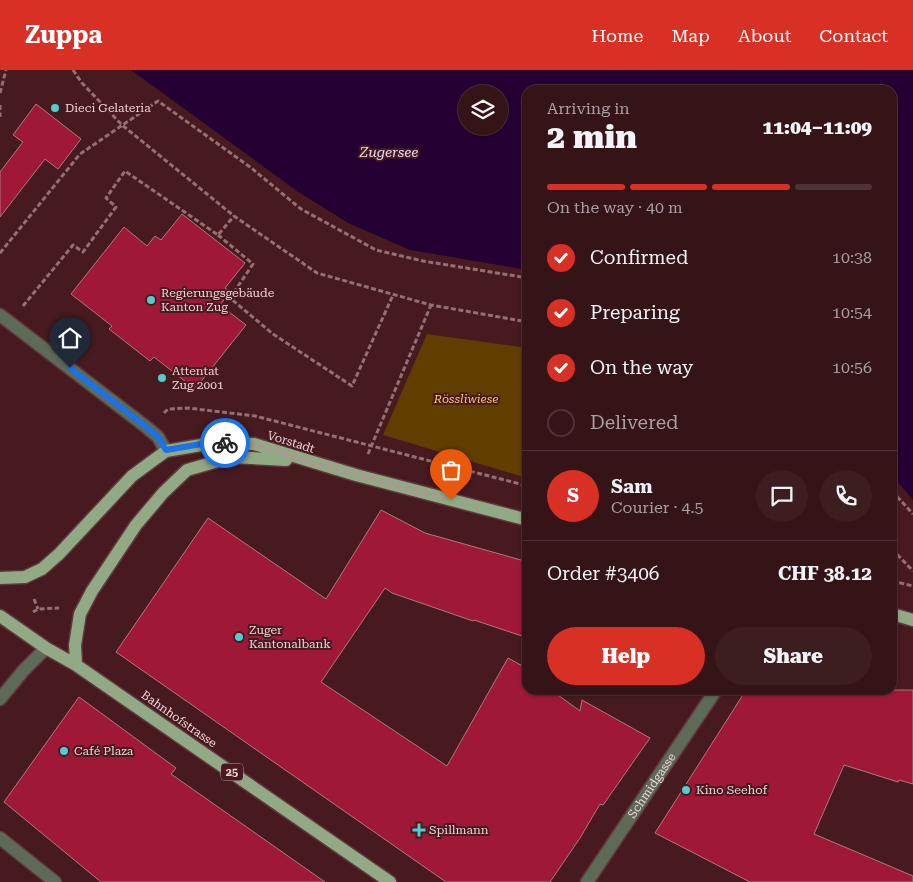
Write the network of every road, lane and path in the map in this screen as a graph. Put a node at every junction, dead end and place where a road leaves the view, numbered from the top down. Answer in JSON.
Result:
{"nodes":[{"id":1,"x":6,"y":70,"type":"edge"},
{"id":2,"x":73,"y":70,"type":"edge"},
{"id":3,"x":0,"y":93,"type":"edge"},
{"id":4,"x":0,"y":105,"type":"edge"},
{"id":5,"x":0,"y":117,"type":"edge"},
{"id":6,"x":122,"y":125,"type":"junction"},
{"id":7,"x":234,"y":216,"type":"junction"},
{"id":8,"x":218,"y":235,"type":"junction"},
{"id":9,"x":0,"y":253,"type":"edge"},
{"id":10,"x":522,"y":277,"type":"edge"},
{"id":11,"x":393,"y":295,"type":"junction"},
{"id":12,"x":431,"y":305,"type":"junction"},
{"id":13,"x":5,"y":319,"type":"edge"},
{"id":14,"x":522,"y":321,"type":"edge"},
{"id":15,"x":145,"y":426,"type":"junction"},
{"id":16,"x":372,"y":446,"type":"junction"},
{"id":17,"x":166,"y":450,"type":"junction"},
{"id":18,"x":368,"y":455,"type":"dead end"},
{"id":19,"x":306,"y":461,"type":"junction"},
{"id":20,"x":522,"y":484,"type":"edge"},
{"id":21,"x":897,"y":496,"type":"edge"},
{"id":22,"x":913,"y":514,"type":"edge"},
{"id":23,"x":522,"y":518,"type":"edge"},
{"id":24,"x":897,"y":554,"type":"edge"},
{"id":25,"x":913,"y":571,"type":"edge"},
{"id":26,"x":0,"y":578,"type":"edge"},
{"id":27,"x":897,"y":582,"type":"edge"},
{"id":28,"x":913,"y":586,"type":"edge"},
{"id":29,"x":34,"y":599,"type":"dead end"},
{"id":30,"x":64,"y":607,"type":"dead end"},
{"id":31,"x":38,"y":609,"type":"junction"},
{"id":32,"x":30,"y":614,"type":"dead end"},
{"id":33,"x":897,"y":615,"type":"edge"},
{"id":34,"x":0,"y":616,"type":"edge"},
{"id":35,"x":913,"y":620,"type":"edge"},
{"id":36,"x":46,"y":648,"type":"junction"},
{"id":37,"x":76,"y":665,"type":"junction"},
{"id":38,"x":713,"y":695,"type":"edge"},
{"id":39,"x":0,"y":700,"type":"edge"},
{"id":40,"x":0,"y":838,"type":"edge"},
{"id":41,"x":55,"y":882,"type":"edge"},
{"id":42,"x":390,"y":882,"type":"edge"},
{"id":43,"x":587,"y":882,"type":"edge"}],
"edges":[{"from":1,"to":3,"type":"path"},
{"from":2,"to":6,"type":"path"},
{"from":4,"to":5,"type":"path"},
{"from":6,"to":7,"type":"path"},
{"from":6,"to":9,"type":"path"},
{"from":6,"to":10,"type":"path"},
{"from":7,"to":8,"type":"path"},
{"from":7,"to":11,"type":"path"},
{"from":8,"to":11,"type":"path"},
{"from":8,"to":13,"type":"path"},
{"from":11,"to":12,"type":"path"},
{"from":12,"to":14,"type":"path"},
{"from":12,"to":16,"type":"path"},
{"from":13,"to":15,"type":"street"},
{"from":15,"to":16,"type":"path"},
{"from":15,"to":17,"type":"street"},
{"from":16,"to":18,"type":"path"},
{"from":16,"to":20,"type":"path"},
{"from":17,"to":19,"type":"main road","name":"Vorstadt"},
{"from":17,"to":26,"type":"main road","name":"Vorstadt"},
{"from":19,"to":23,"type":"main road","name":"Vorstadt"},
{"from":19,"to":37,"type":"main road"},
{"from":21,"to":22,"type":"path"},
{"from":24,"to":25,"type":"path"},
{"from":27,"to":28,"type":"path"},
{"from":29,"to":31,"type":"path"},
{"from":30,"to":31,"type":"path"},
{"from":31,"to":32,"type":"path"},
{"from":33,"to":35,"type":"main road"},
{"from":34,"to":36,"type":"main road","name":"Bahnhofstrasse","number":"25"},
{"from":36,"to":37,"type":"main road","name":"Bahnhofstrasse","number":"25"},
{"from":36,"to":39,"type":"street"},
{"from":37,"to":42,"type":"main road","name":"Bahnhofstrasse","number":"25"},
{"from":38,"to":43,"type":"street","name":"Schmidgasse"},
{"from":40,"to":41,"type":"street"}]}
